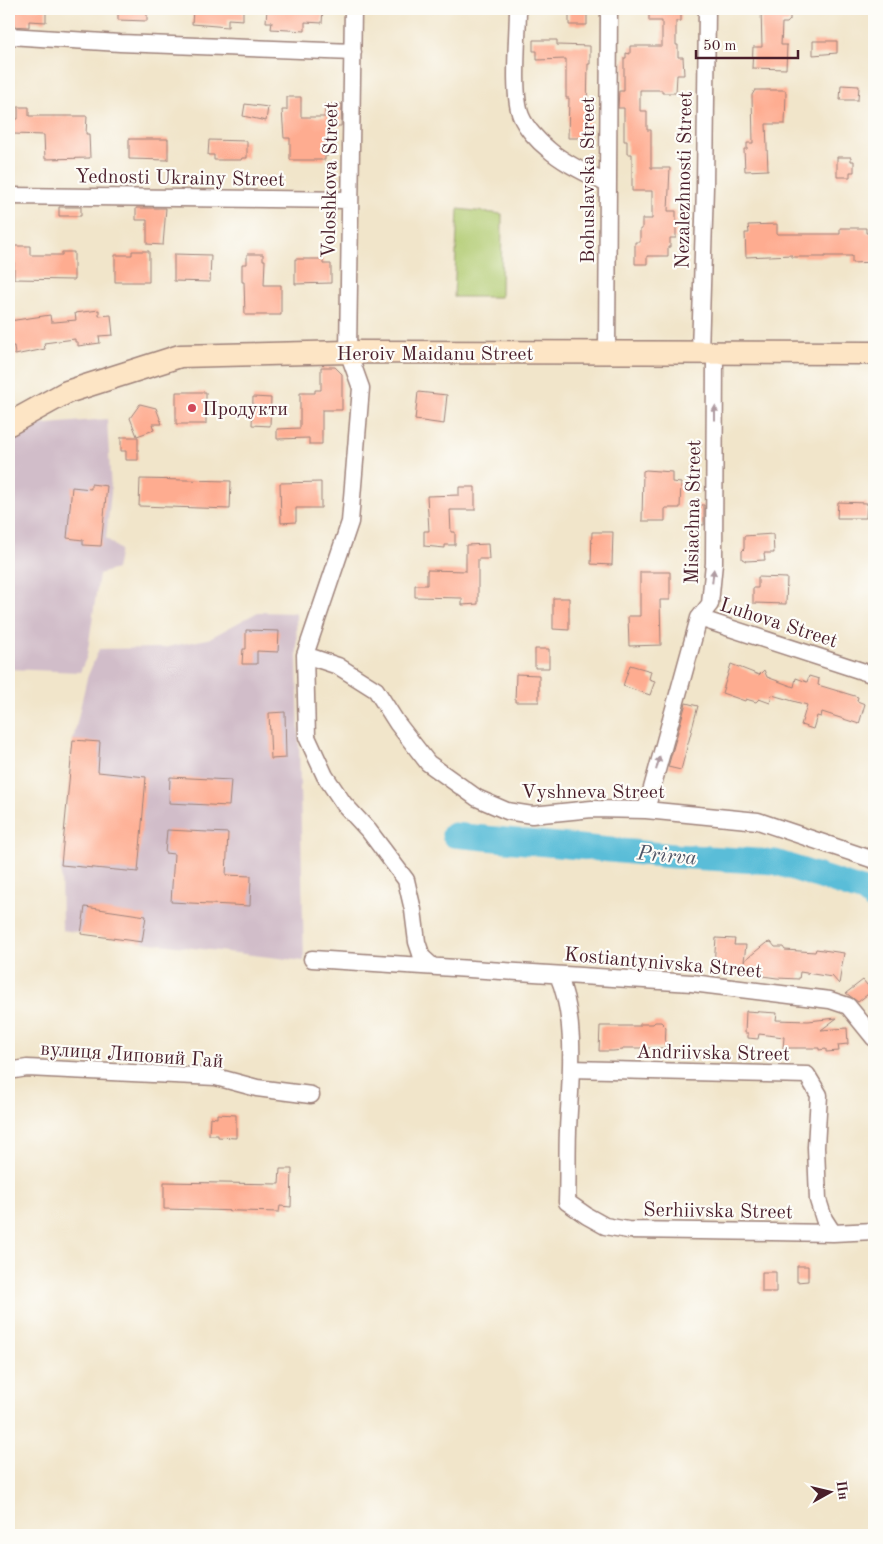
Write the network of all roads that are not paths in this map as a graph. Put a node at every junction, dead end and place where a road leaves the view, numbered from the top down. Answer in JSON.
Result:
{"nodes":[{"id":1,"x":353,"y":9,"type":"edge"},
{"id":2,"x":518,"y":9,"type":"edge"},
{"id":3,"x":610,"y":9,"type":"edge"},
{"id":4,"x":707,"y":9,"type":"edge"},
{"id":5,"x":9,"y":36,"type":"edge"},
{"id":6,"x":352,"y":52,"type":"junction"},
{"id":7,"x":607,"y":184,"type":"junction"},
{"id":8,"x":9,"y":196,"type":"edge"},
{"id":9,"x":350,"y":200,"type":"junction"},
{"id":10,"x":348,"y":352,"type":"junction"},
{"id":11,"x":607,"y":352,"type":"junction"},
{"id":12,"x":708,"y":352,"type":"junction"},
{"id":13,"x":874,"y":352,"type":"edge"},
{"id":14,"x":9,"y":424,"type":"edge"},
{"id":15,"x":699,"y":618,"type":"junction"},
{"id":16,"x":305,"y":655,"type":"junction"},
{"id":17,"x":874,"y":675,"type":"edge"},
{"id":18,"x":646,"y":810,"type":"junction"},
{"id":19,"x":874,"y":860,"type":"edge"},
{"id":20,"x":312,"y":959,"type":"dead end"},
{"id":21,"x":432,"y":966,"type":"junction"},
{"id":22,"x":558,"y":975,"type":"junction"},
{"id":23,"x":874,"y":1038,"type":"edge"},
{"id":24,"x":571,"y":1069,"type":"junction"},
{"id":25,"x":9,"y":1071,"type":"edge"},
{"id":26,"x":311,"y":1095,"type":"dead end"},
{"id":27,"x":874,"y":1231,"type":"edge"},
{"id":28,"x":834,"y":1233,"type":"junction"}],
"edges":[{"from":1,"to":6,"type":"street","name":"Voloshkova Street"},
{"from":2,"to":7,"type":"street"},
{"from":3,"to":7,"type":"street","name":"Bohuslavska Street"},
{"from":4,"to":12,"type":"street","name":"Nezalezhnosti Street"},
{"from":5,"to":6,"type":"street"},
{"from":6,"to":9,"type":"street","name":"Voloshkova Street"},
{"from":7,"to":11,"type":"street","name":"Bohuslavska Street"},
{"from":8,"to":9,"type":"street","name":"Yednosti Ukrainy Street"},
{"from":9,"to":10,"type":"street","name":"Voloshkova Street"},
{"from":10,"to":11,"type":"street","name":"Heroiv Maidanu Street"},
{"from":10,"to":14,"type":"street","name":"Heroiv Maidanu Street"},
{"from":10,"to":16,"type":"street"},
{"from":11,"to":12,"type":"street","name":"Heroiv Maidanu Street"},
{"from":12,"to":13,"type":"street","name":"Heroiv Maidanu Street"},
{"from":15,"to":12,"type":"street","name":"Misiachna Street","one_way":true},
{"from":15,"to":17,"type":"street","name":"Luhova Street"},
{"from":18,"to":15,"type":"street","name":"Misiachna Street","one_way":true},
{"from":16,"to":18,"type":"street","name":"Vyshneva Street"},
{"from":16,"to":21,"type":"street"},
{"from":18,"to":19,"type":"street","name":"Vyshneva Street"},
{"from":20,"to":21,"type":"street","name":"Kostiantynivska Street"},
{"from":21,"to":22,"type":"street","name":"Kostiantynivska Street"},
{"from":22,"to":23,"type":"street","name":"Kostiantynivska Street"},
{"from":22,"to":24,"type":"street"},
{"from":24,"to":28,"type":"street","name":"Andriivska Street"},
{"from":24,"to":28,"type":"street","name":"Serhiivska Street"},
{"from":25,"to":26,"type":"street","name":"вулиця Липовий Гай"},
{"from":27,"to":28,"type":"street","name":"Serhiivska Street"}]}
